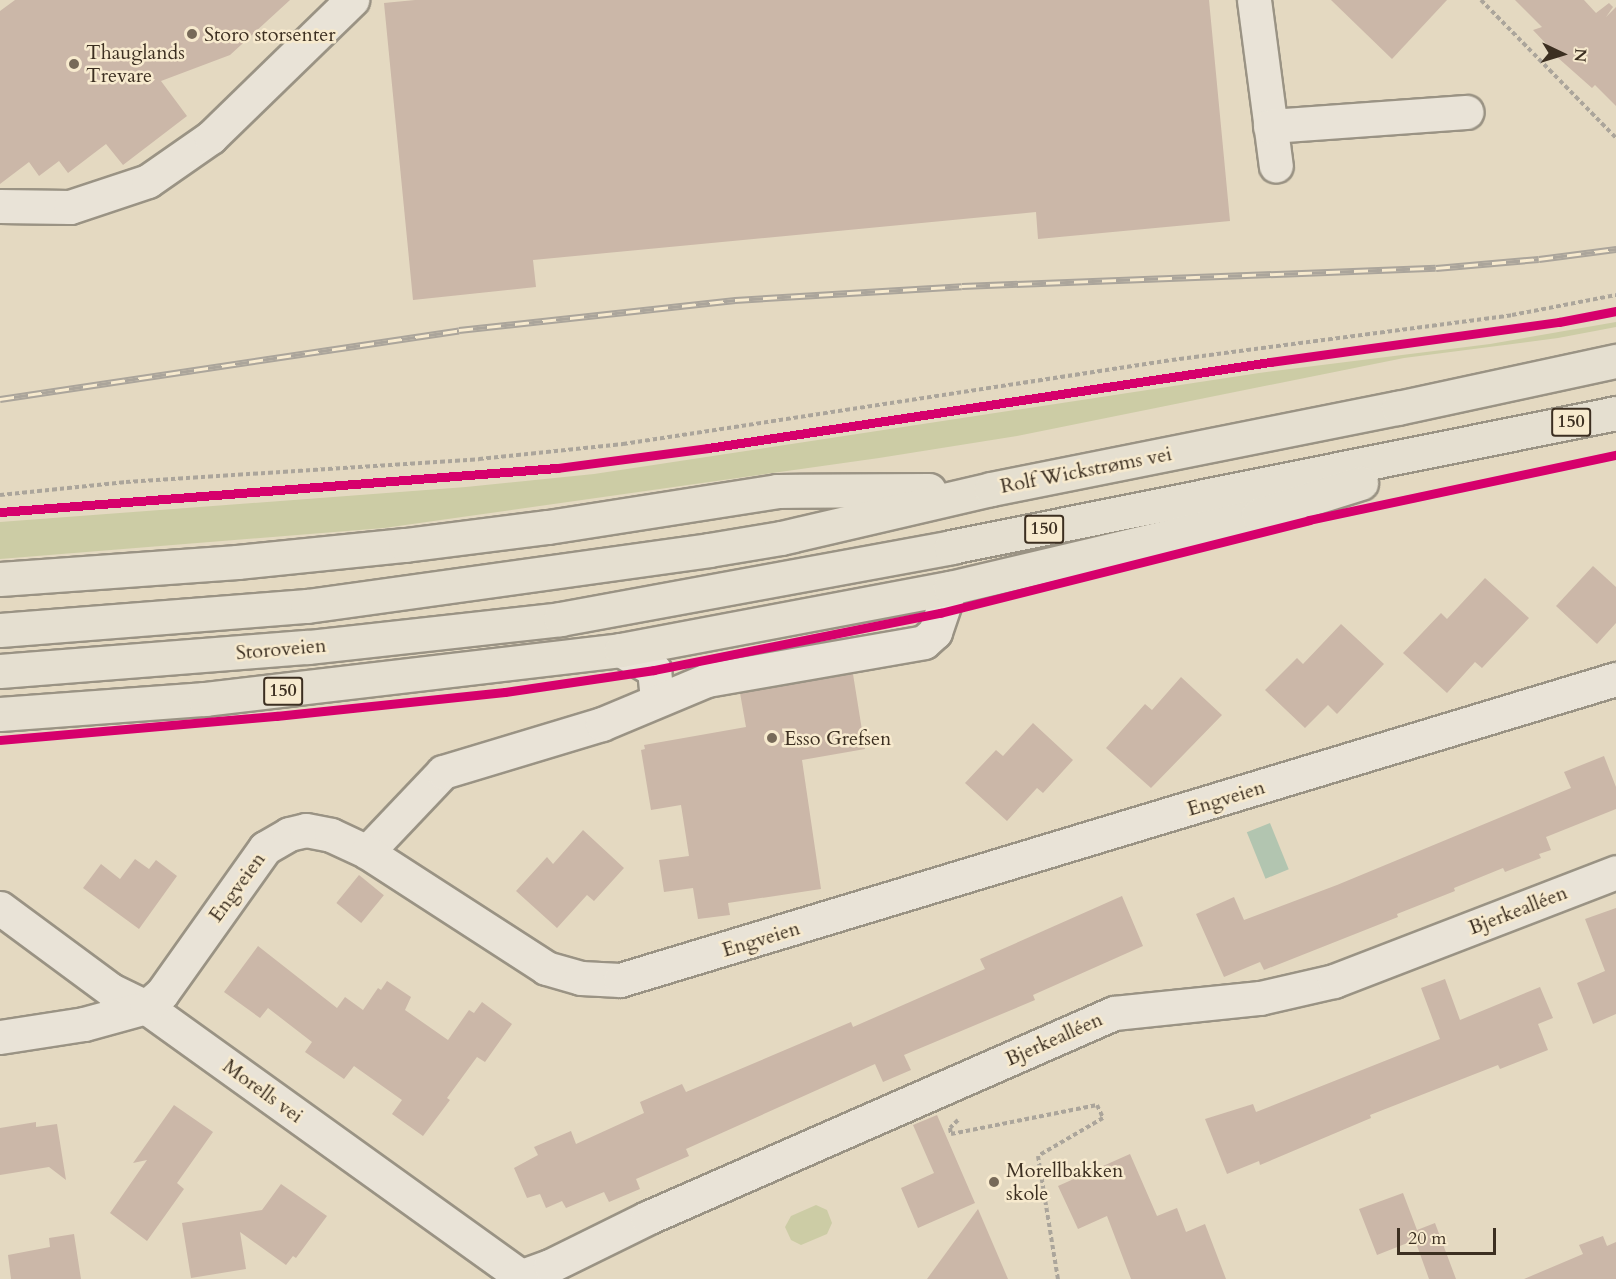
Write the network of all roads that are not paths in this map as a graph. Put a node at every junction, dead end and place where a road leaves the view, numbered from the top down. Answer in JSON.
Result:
{"nodes":[{"id":1,"x":351,"y":0,"type":"edge"},
{"id":2,"x":1254,"y":0,"type":"edge"},
{"id":3,"x":1467,"y":112,"type":"dead end"},
{"id":4,"x":1270,"y":126,"type":"junction"},
{"id":5,"x":1276,"y":166,"type":"dead end"},
{"id":6,"x":0,"y":206,"type":"edge"},
{"id":7,"x":1616,"y":361,"type":"edge"},
{"id":8,"x":1616,"y":413,"type":"edge"},
{"id":9,"x":1526,"y":431,"type":"junction"},
{"id":10,"x":991,"y":489,"type":"junction"},
{"id":11,"x":556,"y":573,"type":"joint"},
{"id":12,"x":0,"y":579,"type":"edge"},
{"id":13,"x":950,"y":588,"type":"junction"},
{"id":14,"x":0,"y":630,"type":"edge"},
{"id":15,"x":621,"y":650,"type":"junction"},
{"id":16,"x":0,"y":671,"type":"edge"},
{"id":17,"x":1615,"y":680,"type":"edge"},
{"id":18,"x":657,"y":699,"type":"junction"},
{"id":19,"x":0,"y":714,"type":"edge"},
{"id":20,"x":367,"y":852,"type":"junction"},
{"id":21,"x":1616,"y":872,"type":"edge"},
{"id":22,"x":0,"y":908,"type":"edge"},
{"id":23,"x":146,"y":1007,"type":"junction"},
{"id":24,"x":0,"y":1037,"type":"edge"},
{"id":25,"x":520,"y":1278,"type":"edge"}],
"edges":[{"from":1,"to":6,"type":"street"},
{"from":2,"to":4,"type":"street"},
{"from":3,"to":4,"type":"street"},
{"from":4,"to":5,"type":"street"},
{"from":7,"to":10,"type":"highway","name":"Rolf Wickstrøms vei"},
{"from":8,"to":9,"type":"highway","number":"150"},
{"from":9,"to":13,"type":"highway","number":"150"},
{"from":9,"to":16,"type":"highway","name":"Storoveien","number":"150"},
{"from":10,"to":11,"type":"highway","name":"Rolf Wickstrøms vei"},
{"from":10,"to":12,"type":"highway"},
{"from":11,"to":14,"type":"highway","name":"Storoveien"},
{"from":13,"to":15,"type":"highway","number":"150"},
{"from":13,"to":18,"type":"street"},
{"from":15,"to":18,"type":"street"},
{"from":15,"to":19,"type":"highway","number":"150"},
{"from":17,"to":20,"type":"street","name":"Engveien"},
{"from":18,"to":20,"type":"street"},
{"from":20,"to":23,"type":"street","name":"Engveien"},
{"from":21,"to":25,"type":"street","name":"Bjerkealléen"},
{"from":22,"to":23,"type":"street","name":"Morells vei"},
{"from":23,"to":24,"type":"street","name":"Engveien"},
{"from":23,"to":25,"type":"street","name":"Morells vei"}]}
